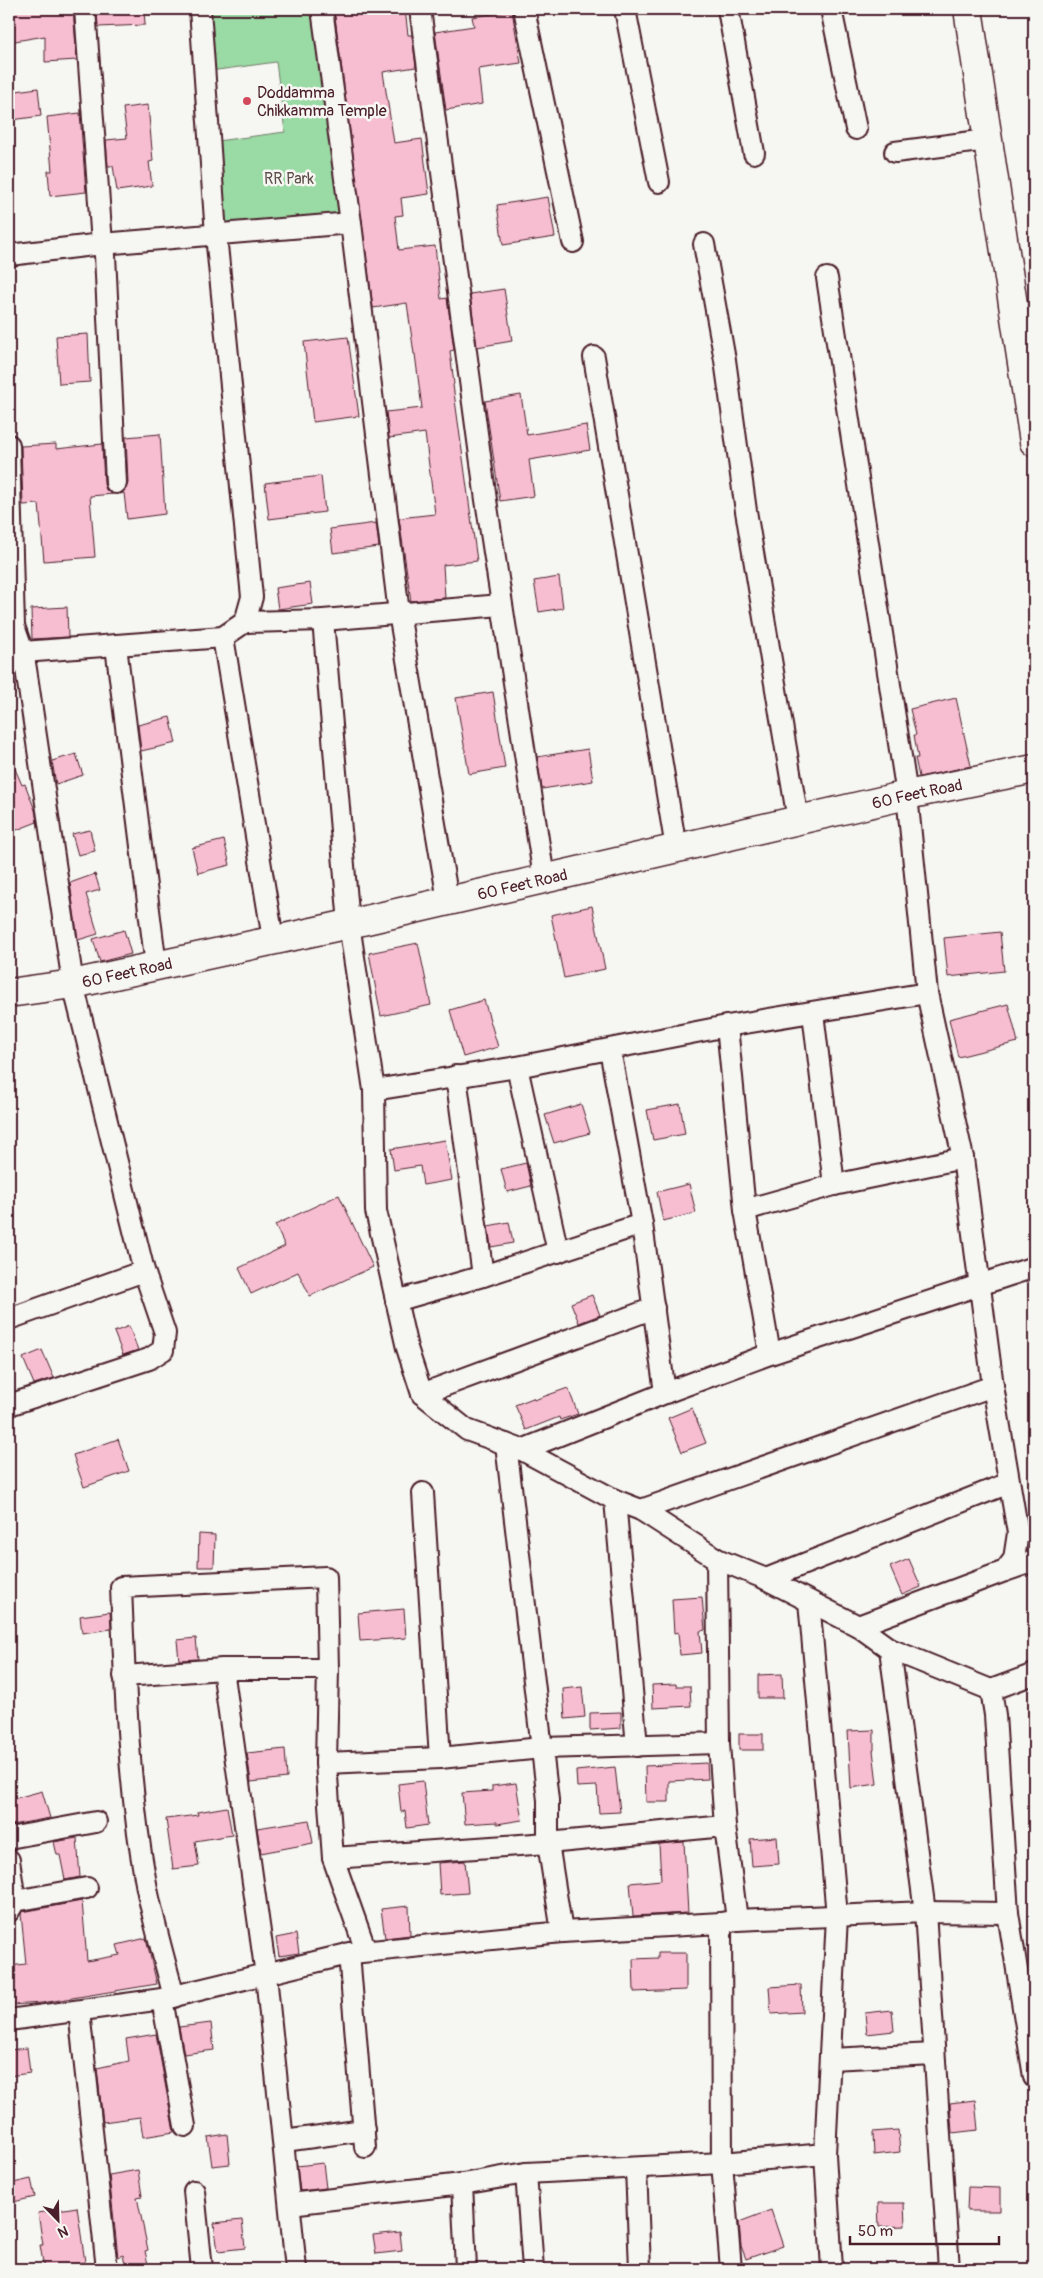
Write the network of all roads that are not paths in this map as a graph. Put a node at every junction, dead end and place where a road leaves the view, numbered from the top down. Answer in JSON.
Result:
{"nodes":[{"id":1,"x":85,"y":9,"type":"edge"},
{"id":2,"x":200,"y":9,"type":"edge"},
{"id":3,"x":322,"y":9,"type":"edge"},
{"id":4,"x":420,"y":9,"type":"edge"},
{"id":5,"x":524,"y":9,"type":"edge"},
{"id":6,"x":625,"y":9,"type":"edge"},
{"id":7,"x":728,"y":9,"type":"edge"},
{"id":8,"x":831,"y":9,"type":"edge"},
{"id":9,"x":968,"y":9,"type":"edge"},
{"id":10,"x":856,"y":129,"type":"dead end"},
{"id":11,"x":987,"y":140,"type":"junction"},
{"id":12,"x":895,"y":152,"type":"dead end"},
{"id":13,"x":754,"y":153,"type":"dead end"},
{"id":14,"x":659,"y":182,"type":"dead end"},
{"id":15,"x":351,"y":223,"type":"junction"},
{"id":16,"x":216,"y":235,"type":"junction"},
{"id":17,"x":573,"y":242,"type":"dead end"},
{"id":18,"x":102,"y":244,"type":"junction"},
{"id":19,"x":704,"y":244,"type":"dead end"},
{"id":20,"x":9,"y":255,"type":"edge"},
{"id":21,"x":827,"y":278,"type":"dead end"},
{"id":22,"x":594,"y":357,"type":"dead end"},
{"id":23,"x":1034,"y":442,"type":"edge"},
{"id":24,"x":9,"y":445,"type":"edge"},
{"id":25,"x":116,"y":483,"type":"dead end"},
{"id":26,"x":501,"y":605,"type":"junction"},
{"id":27,"x":399,"y":613,"type":"junction"},
{"id":28,"x":323,"y":620,"type":"junction"},
{"id":29,"x":245,"y":622,"type":"junction"},
{"id":30,"x":223,"y":637,"type":"junction"},
{"id":31,"x":116,"y":646,"type":"junction"},
{"id":32,"x":23,"y":652,"type":"junction"},
{"id":33,"x":1034,"y":769,"type":"edge"},
{"id":34,"x":908,"y":795,"type":"junction"},
{"id":35,"x":798,"y":820,"type":"junction"},
{"id":36,"x":676,"y":848,"type":"junction"},
{"id":37,"x":544,"y":878,"type":"junction"},
{"id":38,"x":448,"y":900,"type":"junction"},
{"id":39,"x":349,"y":924,"type":"junction"},
{"id":40,"x":273,"y":939,"type":"junction"},
{"id":41,"x":156,"y":966,"type":"junction"},
{"id":42,"x":74,"y":984,"type":"junction"},
{"id":43,"x":9,"y":993,"type":"edge"},
{"id":44,"x":927,"y":993,"type":"junction"},
{"id":45,"x":813,"y":1013,"type":"junction"},
{"id":46,"x":727,"y":1026,"type":"junction"},
{"id":47,"x":610,"y":1050,"type":"junction"},
{"id":48,"x":517,"y":1067,"type":"junction"},
{"id":49,"x":456,"y":1076,"type":"junction"},
{"id":50,"x":374,"y":1090,"type":"junction"},
{"id":51,"x":962,"y":1158,"type":"junction"},
{"id":52,"x":834,"y":1185,"type":"junction"},
{"id":53,"x":745,"y":1210,"type":"junction"},
{"id":54,"x":642,"y":1224,"type":"junction"},
{"id":55,"x":558,"y":1252,"type":"junction"},
{"id":56,"x":1034,"y":1267,"type":"edge"},
{"id":57,"x":144,"y":1271,"type":"junction"},
{"id":58,"x":482,"y":1276,"type":"junction"},
{"id":59,"x":980,"y":1287,"type":"junction"},
{"id":60,"x":396,"y":1301,"type":"junction"},
{"id":61,"x":654,"y":1308,"type":"junction"},
{"id":62,"x":9,"y":1319,"type":"edge"},
{"id":63,"x":770,"y":1354,"type":"junction"},
{"id":64,"x":993,"y":1386,"type":"junction"},
{"id":65,"x":665,"y":1392,"type":"junction"},
{"id":66,"x":422,"y":1394,"type":"junction"},
{"id":67,"x":9,"y":1404,"type":"edge"},
{"id":68,"x":514,"y":1447,"type":"junction"},
{"id":69,"x":1009,"y":1483,"type":"junction"},
{"id":70,"x":423,"y":1493,"type":"dead end"},
{"id":71,"x":615,"y":1500,"type":"junction"},
{"id":72,"x":641,"y":1510,"type":"junction"},
{"id":73,"x":717,"y":1559,"type":"junction"},
{"id":74,"x":1034,"y":1561,"type":"edge"},
{"id":75,"x":1006,"y":1571,"type":"junction"},
{"id":76,"x":766,"y":1579,"type":"junction"},
{"id":77,"x":809,"y":1601,"type":"junction"},
{"id":78,"x":858,"y":1626,"type":"junction"},
{"id":79,"x":890,"y":1649,"type":"junction"},
{"id":80,"x":328,"y":1668,"type":"junction"},
{"id":81,"x":223,"y":1669,"type":"junction"},
{"id":82,"x":1034,"y":1674,"type":"edge"},
{"id":83,"x":124,"y":1676,"type":"junction"},
{"id":84,"x":991,"y":1690,"type":"junction"},
{"id":85,"x":719,"y":1743,"type":"junction"},
{"id":86,"x":638,"y":1746,"type":"junction"},
{"id":87,"x":542,"y":1748,"type":"junction"},
{"id":88,"x":440,"y":1758,"type":"junction"},
{"id":89,"x":326,"y":1763,"type":"junction"},
{"id":90,"x":96,"y":1822,"type":"dead end"},
{"id":91,"x":726,"y":1826,"type":"junction"},
{"id":92,"x":9,"y":1838,"type":"edge"},
{"id":93,"x":548,"y":1843,"type":"junction"},
{"id":94,"x":333,"y":1858,"type":"junction"},
{"id":95,"x":9,"y":1860,"type":"edge"},
{"id":96,"x":87,"y":1888,"type":"dead end"},
{"id":97,"x":12,"y":1906,"type":"edge"},
{"id":98,"x":925,"y":1912,"type":"junction"},
{"id":99,"x":1008,"y":1913,"type":"junction"},
{"id":100,"x":837,"y":1916,"type":"junction"},
{"id":101,"x":729,"y":1922,"type":"junction"},
{"id":102,"x":562,"y":1932,"type":"junction"},
{"id":103,"x":358,"y":1952,"type":"junction"},
{"id":104,"x":266,"y":1974,"type":"junction"},
{"id":105,"x":168,"y":1998,"type":"junction"},
{"id":106,"x":79,"y":2011,"type":"junction"},
{"id":107,"x":9,"y":2020,"type":"edge"},
{"id":108,"x":934,"y":2054,"type":"junction"},
{"id":109,"x":830,"y":2059,"type":"junction"},
{"id":110,"x":1034,"y":2076,"type":"edge"},
{"id":111,"x":185,"y":2126,"type":"dead end"},
{"id":112,"x":284,"y":2141,"type":"junction"},
{"id":113,"x":825,"y":2154,"type":"junction"},
{"id":114,"x":722,"y":2163,"type":"junction"},
{"id":115,"x":636,"y":2168,"type":"junction"},
{"id":116,"x":526,"y":2173,"type":"junction"},
{"id":117,"x":462,"y":2184,"type":"junction"},
{"id":118,"x":194,"y":2191,"type":"dead end"},
{"id":119,"x":290,"y":2204,"type":"junction"},
{"id":120,"x":107,"y":2269,"type":"edge"},
{"id":121,"x":202,"y":2269,"type":"edge"},
{"id":122,"x":296,"y":2269,"type":"edge"},
{"id":123,"x":466,"y":2269,"type":"edge"},
{"id":124,"x":533,"y":2269,"type":"edge"},
{"id":125,"x":640,"y":2269,"type":"edge"},
{"id":126,"x":731,"y":2269,"type":"edge"},
{"id":127,"x":832,"y":2269,"type":"edge"},
{"id":128,"x":949,"y":2269,"type":"edge"}],
"edges":[{"from":1,"to":18,"type":"street"},
{"from":2,"to":16,"type":"street"},
{"from":3,"to":15,"type":"street"},
{"from":4,"to":26,"type":"street"},
{"from":5,"to":17,"type":"street"},
{"from":6,"to":14,"type":"street"},
{"from":7,"to":13,"type":"street"},
{"from":8,"to":10,"type":"street"},
{"from":9,"to":11,"type":"street"},
{"from":11,"to":12,"type":"street"},
{"from":11,"to":23,"type":"street"},
{"from":15,"to":16,"type":"street"},
{"from":15,"to":27,"type":"street"},
{"from":16,"to":18,"type":"street"},
{"from":16,"to":29,"type":"street"},
{"from":18,"to":20,"type":"street"},
{"from":18,"to":25,"type":"street"},
{"from":19,"to":35,"type":"street"},
{"from":21,"to":34,"type":"street"},
{"from":22,"to":36,"type":"street"},
{"from":24,"to":32,"type":"street"},
{"from":26,"to":27,"type":"street"},
{"from":26,"to":37,"type":"street"},
{"from":27,"to":28,"type":"street"},
{"from":27,"to":38,"type":"street"},
{"from":28,"to":29,"type":"street"},
{"from":28,"to":39,"type":"street"},
{"from":29,"to":30,"type":"street"},
{"from":30,"to":31,"type":"street"},
{"from":30,"to":40,"type":"street"},
{"from":31,"to":32,"type":"street"},
{"from":31,"to":41,"type":"street"},
{"from":32,"to":42,"type":"street"},
{"from":33,"to":34,"type":"street","name":"60 Feet Road"},
{"from":34,"to":35,"type":"street","name":"60 Feet Road"},
{"from":34,"to":44,"type":"street"},
{"from":35,"to":36,"type":"street","name":"60 Feet Road"},
{"from":36,"to":37,"type":"street","name":"60 Feet Road"},
{"from":37,"to":38,"type":"street","name":"60 Feet Road"},
{"from":38,"to":39,"type":"street","name":"60 Feet Road"},
{"from":39,"to":40,"type":"street","name":"60 Feet Road"},
{"from":39,"to":50,"type":"street"},
{"from":40,"to":41,"type":"street","name":"60 Feet Road"},
{"from":41,"to":42,"type":"street","name":"60 Feet Road"},
{"from":42,"to":43,"type":"street","name":"60 Feet Road"},
{"from":42,"to":57,"type":"street"},
{"from":44,"to":45,"type":"street"},
{"from":44,"to":51,"type":"street"},
{"from":45,"to":46,"type":"street"},
{"from":45,"to":52,"type":"street"},
{"from":46,"to":47,"type":"street"},
{"from":46,"to":53,"type":"street"},
{"from":47,"to":48,"type":"street"},
{"from":47,"to":54,"type":"street"},
{"from":48,"to":49,"type":"street"},
{"from":48,"to":55,"type":"street"},
{"from":49,"to":50,"type":"street"},
{"from":49,"to":58,"type":"street"},
{"from":50,"to":60,"type":"street"},
{"from":51,"to":52,"type":"street"},
{"from":51,"to":59,"type":"street"},
{"from":52,"to":53,"type":"street"},
{"from":53,"to":63,"type":"street"},
{"from":54,"to":55,"type":"street"},
{"from":54,"to":61,"type":"street"},
{"from":55,"to":58,"type":"street"},
{"from":56,"to":59,"type":"street"},
{"from":57,"to":62,"type":"street"},
{"from":57,"to":67,"type":"street"},
{"from":58,"to":60,"type":"street"},
{"from":59,"to":63,"type":"street"},
{"from":59,"to":64,"type":"street"},
{"from":60,"to":66,"type":"street"},
{"from":61,"to":65,"type":"street"},
{"from":61,"to":66,"type":"street"},
{"from":63,"to":65,"type":"street"},
{"from":64,"to":69,"type":"street"},
{"from":64,"to":72,"type":"street"},
{"from":65,"to":68,"type":"street"},
{"from":66,"to":68,"type":"street"},
{"from":68,"to":71,"type":"street"},
{"from":68,"to":87,"type":"street"},
{"from":69,"to":75,"type":"street"},
{"from":69,"to":76,"type":"street"},
{"from":70,"to":88,"type":"street"},
{"from":71,"to":72,"type":"street"},
{"from":71,"to":86,"type":"street"},
{"from":72,"to":73,"type":"street"},
{"from":73,"to":76,"type":"street"},
{"from":73,"to":85,"type":"street"},
{"from":74,"to":75,"type":"street"},
{"from":75,"to":78,"type":"street"},
{"from":76,"to":77,"type":"street"},
{"from":77,"to":78,"type":"street"},
{"from":77,"to":100,"type":"street"},
{"from":78,"to":79,"type":"street"},
{"from":79,"to":84,"type":"street"},
{"from":79,"to":98,"type":"street"},
{"from":80,"to":81,"type":"street"},
{"from":80,"to":83,"type":"street"},
{"from":80,"to":89,"type":"street"},
{"from":81,"to":83,"type":"street"},
{"from":81,"to":104,"type":"street"},
{"from":82,"to":84,"type":"street"},
{"from":83,"to":105,"type":"street"},
{"from":84,"to":99,"type":"street"},
{"from":85,"to":86,"type":"street"},
{"from":85,"to":91,"type":"street"},
{"from":86,"to":87,"type":"street"},
{"from":87,"to":88,"type":"street"},
{"from":87,"to":93,"type":"street"},
{"from":88,"to":89,"type":"street"},
{"from":89,"to":94,"type":"street"},
{"from":90,"to":92,"type":"street"},
{"from":91,"to":93,"type":"street"},
{"from":91,"to":101,"type":"street"},
{"from":93,"to":94,"type":"street"},
{"from":93,"to":102,"type":"street"},
{"from":94,"to":103,"type":"street"},
{"from":95,"to":97,"type":"street"},
{"from":96,"to":97,"type":"street"},
{"from":98,"to":99,"type":"street"},
{"from":98,"to":100,"type":"street"},
{"from":98,"to":108,"type":"street"},
{"from":99,"to":110,"type":"street"},
{"from":100,"to":101,"type":"street"},
{"from":100,"to":109,"type":"street"},
{"from":101,"to":102,"type":"street"},
{"from":101,"to":114,"type":"street"},
{"from":102,"to":103,"type":"street"},
{"from":103,"to":104,"type":"street"},
{"from":103,"to":112,"type":"street"},
{"from":104,"to":105,"type":"street"},
{"from":104,"to":112,"type":"street"},
{"from":105,"to":106,"type":"street"},
{"from":105,"to":111,"type":"street"},
{"from":106,"to":107,"type":"street"},
{"from":106,"to":120,"type":"street"},
{"from":108,"to":109,"type":"street"},
{"from":108,"to":128,"type":"street"},
{"from":109,"to":113,"type":"street"},
{"from":112,"to":119,"type":"street"},
{"from":113,"to":114,"type":"street"},
{"from":113,"to":127,"type":"street"},
{"from":114,"to":115,"type":"street"},
{"from":114,"to":126,"type":"street"},
{"from":115,"to":116,"type":"street"},
{"from":115,"to":125,"type":"street"},
{"from":116,"to":117,"type":"street"},
{"from":116,"to":124,"type":"street"},
{"from":117,"to":119,"type":"street"},
{"from":117,"to":123,"type":"street"},
{"from":118,"to":121,"type":"street"},
{"from":119,"to":122,"type":"street"}]}
